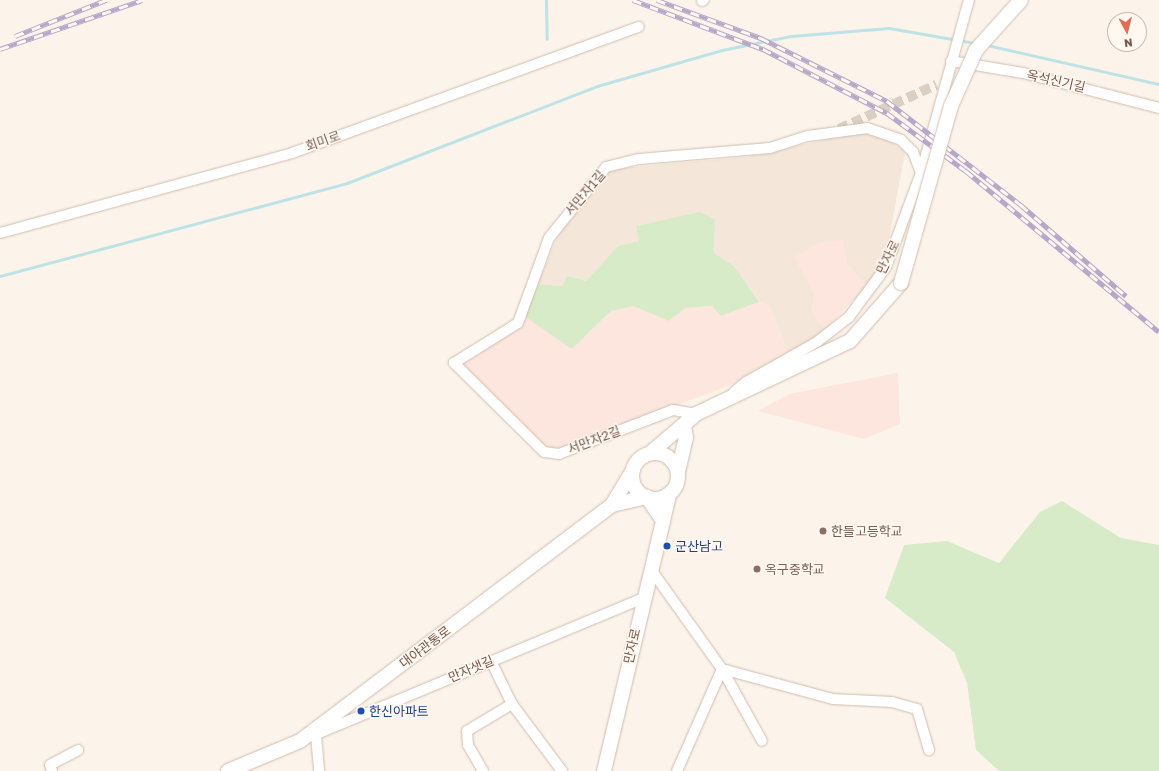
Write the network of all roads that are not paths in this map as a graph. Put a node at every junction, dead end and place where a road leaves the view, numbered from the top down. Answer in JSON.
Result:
{"nodes":[{"id":1,"x":969,"y":0,"type":"edge"},
{"id":2,"x":1021,"y":0,"type":"edge"},
{"id":3,"x":639,"y":27,"type":"dead end"},
{"id":4,"x":951,"y":61,"type":"junction"},
{"id":5,"x":946,"y":77,"type":"junction"},
{"id":6,"x":936,"y":85,"type":"tunnel mouth"},
{"id":7,"x":1159,"y":108,"type":"edge"},
{"id":8,"x":840,"y":129,"type":"tunnel mouth"},
{"id":9,"x":818,"y":138,"type":"junction"},
{"id":10,"x":921,"y":173,"type":"junction"},
{"id":11,"x":0,"y":233,"type":"edge"},
{"id":12,"x":454,"y":363,"type":"joint"},
{"id":13,"x":727,"y":398,"type":"junction"},
{"id":14,"x":696,"y":414,"type":"junction"},
{"id":15,"x":684,"y":426,"type":"junction"},
{"id":16,"x":649,"y":454,"type":"junction"},
{"id":17,"x":633,"y":469,"type":"junction"},
{"id":18,"x":678,"y":472,"type":"junction"},
{"id":19,"x":669,"y":494,"type":"junction"},
{"id":20,"x":647,"y":497,"type":"junction"},
{"id":21,"x":612,"y":505,"type":"junction"},
{"id":22,"x":663,"y":521,"type":"junction"},
{"id":23,"x":652,"y":571,"type":"junction"},
{"id":24,"x":642,"y":598,"type":"junction"},
{"id":25,"x":491,"y":661,"type":"junction"},
{"id":26,"x":722,"y":669,"type":"junction"},
{"id":27,"x":512,"y":704,"type":"junction"},
{"id":28,"x":316,"y":735,"type":"junction"},
{"id":29,"x":300,"y":741,"type":"junction"},
{"id":30,"x":762,"y":741,"type":"dead end"},
{"id":31,"x":78,"y":750,"type":"dead end"},
{"id":32,"x":929,"y":750,"type":"dead end"},
{"id":33,"x":52,"y":771,"type":"edge"},
{"id":34,"x":228,"y":771,"type":"edge"},
{"id":35,"x":319,"y":771,"type":"edge"},
{"id":36,"x":482,"y":771,"type":"edge"},
{"id":37,"x":562,"y":771,"type":"edge"},
{"id":38,"x":604,"y":771,"type":"edge"},
{"id":39,"x":677,"y":771,"type":"edge"}],
"edges":[{"from":1,"to":4,"type":"street","name":"만자로"},
{"from":2,"to":13,"type":"street","name":"만자로","bridge":true},
{"from":3,"to":11,"type":"street","name":"회미로"},
{"from":4,"to":5,"type":"street","name":"만자로"},
{"from":4,"to":7,"type":"street","name":"옥석신기길"},
{"from":5,"to":6,"type":"street"},
{"from":5,"to":10,"type":"street","name":"만자로"},
{"from":8,"to":9,"type":"street","name":"서만자1길"},
{"from":9,"to":10,"type":"street","name":"서만자1길"},
{"from":9,"to":12,"type":"street","name":"서만자1길"},
{"from":10,"to":13,"type":"street","name":"만자로"},
{"from":12,"to":14,"type":"street","name":"서만자2길"},
{"from":13,"to":14,"type":"street","name":"만자로"},
{"from":14,"to":15,"type":"street","name":"만자로"},
{"from":15,"to":16,"type":"street","name":"만자로"},
{"from":15,"to":18,"type":"street"},
{"from":16,"to":17,"type":"street"},
{"from":16,"to":18,"type":"street"},
{"from":17,"to":20,"type":"street"},
{"from":17,"to":21,"type":"street"},
{"from":18,"to":19,"type":"street"},
{"from":19,"to":20,"type":"street"},
{"from":19,"to":22,"type":"street","name":"만자로"},
{"from":20,"to":21,"type":"street"},
{"from":20,"to":22,"type":"street"},
{"from":21,"to":29,"type":"street","name":"대야관통로"},
{"from":22,"to":23,"type":"street","name":"만자로"},
{"from":23,"to":24,"type":"street","name":"만자로"},
{"from":23,"to":26,"type":"street"},
{"from":24,"to":25,"type":"street","name":"만자샛길"},
{"from":24,"to":38,"type":"street","name":"만자로"},
{"from":25,"to":27,"type":"street"},
{"from":25,"to":28,"type":"street","name":"만자샛길"},
{"from":26,"to":30,"type":"street"},
{"from":26,"to":32,"type":"street"},
{"from":26,"to":39,"type":"street"},
{"from":27,"to":36,"type":"street"},
{"from":27,"to":37,"type":"street"},
{"from":28,"to":29,"type":"street","name":"만자샛길"},
{"from":28,"to":35,"type":"street"},
{"from":29,"to":34,"type":"street","name":"대야관통로"},
{"from":31,"to":33,"type":"street"}]}
